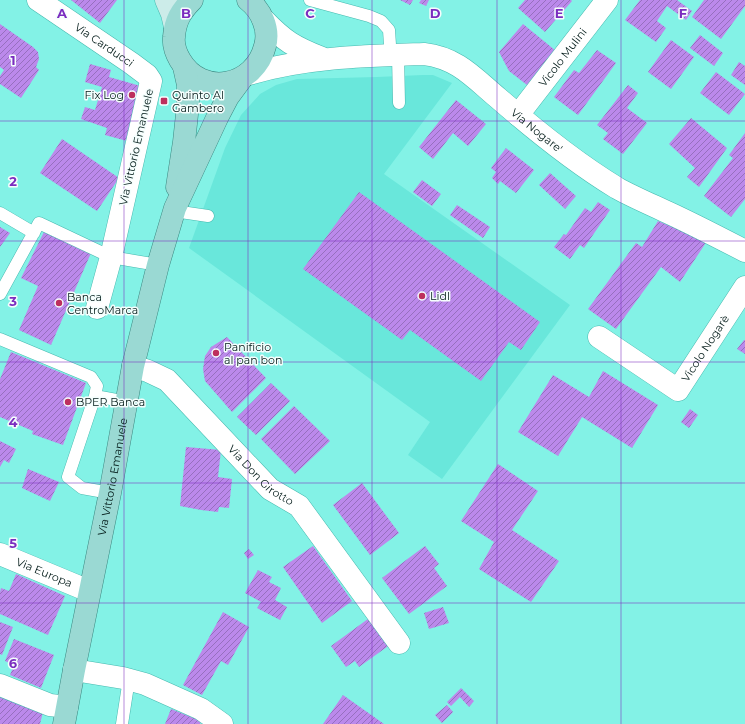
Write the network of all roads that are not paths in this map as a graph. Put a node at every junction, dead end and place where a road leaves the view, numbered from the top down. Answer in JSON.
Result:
{"nodes":[{"id":1,"x":38,"y":0,"type":"edge"},
{"id":2,"x":166,"y":0,"type":"edge"},
{"id":3,"x":192,"y":0,"type":"edge"},
{"id":4,"x":248,"y":0,"type":"edge"},
{"id":5,"x":310,"y":0,"type":"edge"},
{"id":6,"x":607,"y":0,"type":"edge"},
{"id":7,"x":263,"y":19,"type":"junction"},
{"id":8,"x":174,"y":27,"type":"junction"},
{"id":9,"x":394,"y":56,"type":"junction"},
{"id":10,"x":322,"y":58,"type":"junction"},
{"id":11,"x":184,"y":67,"type":"junction"},
{"id":12,"x":246,"y":76,"type":"junction"},
{"id":13,"x":150,"y":79,"type":"joint"},
{"id":14,"x":399,"y":103,"type":"dead end"},
{"id":15,"x":518,"y":115,"type":"junction"},
{"id":16,"x":174,"y":209,"type":"junction"},
{"id":17,"x":0,"y":213,"type":"edge"},
{"id":18,"x":208,"y":216,"type":"dead end"},
{"id":19,"x":34,"y":233,"type":"junction"},
{"id":20,"x":745,"y":251,"type":"edge"},
{"id":21,"x":111,"y":256,"type":"junction"},
{"id":22,"x":158,"y":265,"type":"junction"},
{"id":23,"x":745,"y":287,"type":"edge"},
{"id":24,"x":0,"y":294,"type":"edge"},
{"id":25,"x":98,"y":308,"type":"dead end"},
{"id":26,"x":598,"y":337,"type":"dead end"},
{"id":27,"x":0,"y":339,"type":"edge"},
{"id":28,"x":133,"y":366,"type":"junction"},
{"id":29,"x":95,"y":396,"type":"junction"},
{"id":30,"x":127,"y":402,"type":"junction"},
{"id":31,"x":110,"y":493,"type":"junction"},
{"id":32,"x":0,"y":554,"type":"edge"},
{"id":33,"x":89,"y":591,"type":"junction"},
{"id":34,"x":399,"y":643,"type":"dead end"},
{"id":35,"x":74,"y":670,"type":"junction"},
{"id":36,"x":129,"y":680,"type":"junction"},
{"id":37,"x":0,"y":684,"type":"edge"},
{"id":38,"x":66,"y":716,"type":"edge"},
{"id":39,"x":122,"y":724,"type":"edge"},
{"id":40,"x":222,"y":724,"type":"edge"}],
"edges":[{"from":1,"to":13,"type":"street","name":"Via Carducci"},
{"from":2,"to":8,"type":"main road"},
{"from":3,"to":8,"type":"main road"},
{"from":4,"to":7,"type":"main road"},
{"from":5,"to":9,"type":"lane"},
{"from":6,"to":15,"type":"street","name":"Vicolo Mulini"},
{"from":7,"to":10,"type":"street","name":"Via Nogare'"},
{"from":7,"to":12,"type":"main road","name":"Via Vittorio Emanuele"},
{"from":8,"to":11,"type":"main road"},
{"from":9,"to":10,"type":"street","name":"Via Nogare'"},
{"from":9,"to":14,"type":"lane"},
{"from":9,"to":15,"type":"street","name":"Via Nogare'"},
{"from":10,"to":12,"type":"street","name":"Via Nogare'"},
{"from":11,"to":12,"type":"main road"},
{"from":11,"to":16,"type":"main road","name":"Via Vittorio Emanuele"},
{"from":12,"to":16,"type":"main road","name":"Via Vittorio Emanuele"},
{"from":13,"to":21,"type":"street","name":"Via Vittorio Emanuele"},
{"from":15,"to":20,"type":"street","name":"Via Nogare'"},
{"from":16,"to":18,"type":"lane"},
{"from":16,"to":22,"type":"main road","name":"Via Vittorio Emanuele"},
{"from":17,"to":19,"type":"lane"},
{"from":19,"to":21,"type":"lane"},
{"from":19,"to":24,"type":"lane"},
{"from":21,"to":22,"type":"lane"},
{"from":21,"to":25,"type":"street","name":"Via Vittorio Emanuele"},
{"from":22,"to":28,"type":"main road","name":"Via Vittorio Emanuele"},
{"from":23,"to":26,"type":"street","name":"Vicolo Nogarè"},
{"from":27,"to":29,"type":"lane"},
{"from":28,"to":30,"type":"main road","name":"Via Vittorio Emanuele"},
{"from":28,"to":34,"type":"street","name":"Via Don Girotto"},
{"from":29,"to":30,"type":"lane"},
{"from":29,"to":31,"type":"lane"},
{"from":30,"to":31,"type":"main road","name":"Via Vittorio Emanuele"},
{"from":31,"to":33,"type":"main road","name":"Via Vittorio Emanuele"},
{"from":32,"to":33,"type":"street","name":"Via Europa"},
{"from":33,"to":35,"type":"main road","name":"Via Vittorio Emanuele"},
{"from":35,"to":36,"type":"street"},
{"from":35,"to":38,"type":"main road","name":"Via Vittorio Emanuele"},
{"from":36,"to":39,"type":"lane"},
{"from":36,"to":40,"type":"street"},
{"from":37,"to":38,"type":"street"}]}
